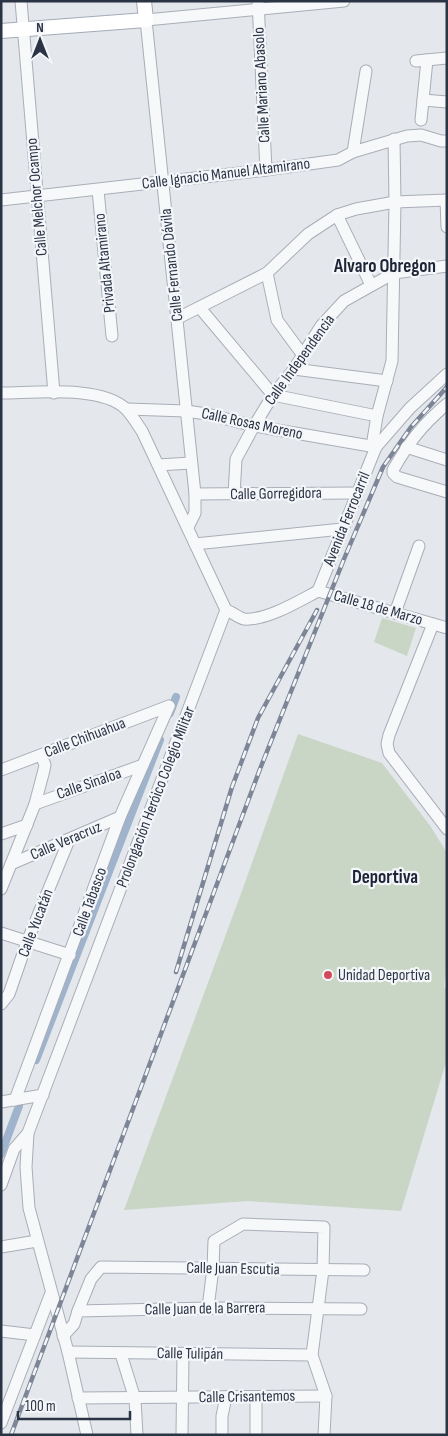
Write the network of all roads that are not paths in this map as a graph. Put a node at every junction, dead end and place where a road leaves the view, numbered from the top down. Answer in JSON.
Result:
{"nodes":[{"id":1,"x":21,"y":1,"type":"edge"},
{"id":2,"x":144,"y":1,"type":"edge"},
{"id":3,"x":344,"y":1,"type":"edge"},
{"id":4,"x":258,"y":6,"type":"edge"},
{"id":5,"x":146,"y":20,"type":"junction"},
{"id":6,"x":24,"y":29,"type":"junction"},
{"id":7,"x":1,"y":32,"type":"edge"},
{"id":8,"x":447,"y":58,"type":"edge"},
{"id":9,"x":366,"y":71,"type":"dead end"},
{"id":10,"x":423,"y":100,"type":"junction"},
{"id":11,"x":447,"y":102,"type":"edge"},
{"id":12,"x":421,"y":120,"type":"dead end"},
{"id":13,"x":394,"y":139,"type":"junction"},
{"id":14,"x":447,"y":140,"type":"edge"},
{"id":15,"x":353,"y":152,"type":"junction"},
{"id":16,"x":266,"y":170,"type":"junction"},
{"id":17,"x":164,"y":182,"type":"junction"},
{"id":18,"x":98,"y":190,"type":"junction"},
{"id":19,"x":37,"y":197,"type":"junction"},
{"id":20,"x":1,"y":200,"type":"edge"},
{"id":21,"x":446,"y":200,"type":"edge"},
{"id":22,"x":395,"y":202,"type":"junction"},
{"id":23,"x":337,"y":215,"type":"junction"},
{"id":24,"x":447,"y":227,"type":"edge"},
{"id":25,"x":447,"y":266,"type":"edge"},
{"id":26,"x":267,"y":273,"type":"junction"},
{"id":27,"x":394,"y":273,"type":"junction"},
{"id":28,"x":371,"y":285,"type":"junction"},
{"id":29,"x":200,"y":308,"type":"junction"},
{"id":30,"x":178,"y":318,"type":"junction"},
{"id":31,"x":112,"y":336,"type":"dead end"},
{"id":32,"x":302,"y":354,"type":"junction"},
{"id":33,"x":294,"y":369,"type":"junction"},
{"id":34,"x":447,"y":374,"type":"edge"},
{"id":35,"x":387,"y":381,"type":"junction"},
{"id":36,"x":1,"y":393,"type":"edge"},
{"id":37,"x":54,"y":393,"type":"junction"},
{"id":38,"x":272,"y":395,"type":"junction"},
{"id":39,"x":446,"y":406,"type":"edge"},
{"id":40,"x":127,"y":410,"type":"junction"},
{"id":41,"x":186,"y":411,"type":"junction"},
{"id":42,"x":377,"y":416,"type":"junction"},
{"id":43,"x":254,"y":426,"type":"junction"},
{"id":44,"x":374,"y":447,"type":"junction"},
{"id":45,"x":406,"y":447,"type":"junction"},
{"id":46,"x":447,"y":460,"type":"edge"},
{"id":47,"x":192,"y":463,"type":"junction"},
{"id":48,"x":158,"y":465,"type":"junction"},
{"id":49,"x":447,"y":492,"type":"edge"},
{"id":50,"x":357,"y":493,"type":"junction"},
{"id":51,"x":195,"y":494,"type":"junction"},
{"id":52,"x":234,"y":495,"type":"junction"},
{"id":53,"x":188,"y":527,"type":"junction"},
{"id":54,"x":342,"y":529,"type":"junction"},
{"id":55,"x":195,"y":544,"type":"junction"},
{"id":56,"x":419,"y":546,"type":"dead end"},
{"id":57,"x":318,"y":591,"type":"junction"},
{"id":58,"x":226,"y":610,"type":"junction"},
{"id":59,"x":395,"y":613,"type":"junction"},
{"id":60,"x":433,"y":624,"type":"junction"},
{"id":61,"x":447,"y":628,"type":"edge"},
{"id":62,"x":169,"y":706,"type":"joint"},
{"id":63,"x":41,"y":755,"type":"junction"},
{"id":64,"x":143,"y":766,"type":"junction"},
{"id":65,"x":1,"y":770,"type":"edge"},
{"id":66,"x":35,"y":804,"type":"junction"},
{"id":67,"x":447,"y":809,"type":"edge"},
{"id":68,"x":120,"y":817,"type":"junction"},
{"id":69,"x":27,"y":825,"type":"junction"},
{"id":70,"x":444,"y":825,"type":"edge"},
{"id":71,"x":1,"y":834,"type":"edge"},
{"id":72,"x":69,"y":840,"type":"junction"},
{"id":73,"x":11,"y":864,"type":"junction"},
{"id":74,"x":2,"y":884,"type":"edge"},
{"id":75,"x":1,"y":933,"type":"edge"},
{"id":76,"x":27,"y":942,"type":"junction"},
{"id":77,"x":70,"y":955,"type":"junction"},
{"id":78,"x":1,"y":1004,"type":"edge"},
{"id":79,"x":43,"y":1095,"type":"junction"},
{"id":80,"x":15,"y":1100,"type":"junction"},
{"id":81,"x":1,"y":1102,"type":"edge"},
{"id":82,"x":28,"y":1133,"type":"junction"},
{"id":83,"x":1,"y":1184,"type":"edge"},
{"id":84,"x":37,"y":1241,"type":"junction"},
{"id":85,"x":1,"y":1247,"type":"edge"},
{"id":86,"x":213,"y":1268,"type":"junction"},
{"id":87,"x":323,"y":1270,"type":"junction"},
{"id":88,"x":364,"y":1270,"type":"dead end"},
{"id":89,"x":51,"y":1293,"type":"junction"},
{"id":90,"x":208,"y":1308,"type":"junction"},
{"id":91,"x":319,"y":1309,"type":"junction"},
{"id":92,"x":361,"y":1309,"type":"dead end"},
{"id":93,"x":78,"y":1312,"type":"junction"},
{"id":94,"x":1,"y":1331,"type":"edge"},
{"id":95,"x":35,"y":1335,"type":"junction"},
{"id":96,"x":63,"y":1336,"type":"junction"},
{"id":97,"x":68,"y":1352,"type":"junction"},
{"id":98,"x":121,"y":1354,"type":"junction"},
{"id":99,"x":183,"y":1354,"type":"junction"},
{"id":100,"x":312,"y":1355,"type":"junction"},
{"id":101,"x":7,"y":1391,"type":"edge"},
{"id":102,"x":326,"y":1396,"type":"junction"},
{"id":103,"x":256,"y":1397,"type":"junction"},
{"id":104,"x":78,"y":1398,"type":"junction"},
{"id":105,"x":182,"y":1398,"type":"junction"},
{"id":106,"x":226,"y":1398,"type":"junction"},
{"id":107,"x":135,"y":1399,"type":"junction"},
{"id":108,"x":1,"y":1423,"type":"edge"},
{"id":109,"x":87,"y":1435,"type":"edge"},
{"id":110,"x":137,"y":1435,"type":"edge"},
{"id":111,"x":182,"y":1435,"type":"edge"},
{"id":112,"x":222,"y":1435,"type":"edge"},
{"id":113,"x":256,"y":1435,"type":"edge"},
{"id":114,"x":324,"y":1435,"type":"edge"}],
"edges":[{"from":1,"to":6,"type":"street","name":"Calle Melchor Ocampo"},
{"from":2,"to":5,"type":"main road","name":"Calle Fernando Dávila"},
{"from":3,"to":4,"type":"street"},
{"from":4,"to":5,"type":"street"},
{"from":4,"to":16,"type":"street","name":"Calle Mariano Abasolo"},
{"from":5,"to":6,"type":"main road"},
{"from":5,"to":17,"type":"street","name":"Calle Fernando Dávila"},
{"from":6,"to":7,"type":"main road"},
{"from":6,"to":19,"type":"street","name":"Calle Melchor Ocampo"},
{"from":8,"to":10,"type":"street"},
{"from":9,"to":15,"type":"street"},
{"from":10,"to":11,"type":"street"},
{"from":10,"to":12,"type":"street"},
{"from":13,"to":14,"type":"street","name":"Calle Ignacio Manuel Altamirano"},
{"from":13,"to":15,"type":"street","name":"Calle Ignacio Manuel Altamirano"},
{"from":13,"to":22,"type":"street"},
{"from":15,"to":16,"type":"street","name":"Calle Ignacio Manuel Altamirano"},
{"from":16,"to":17,"type":"street","name":"Calle Ignacio Manuel Altamirano"},
{"from":17,"to":18,"type":"street","name":"Calle Ignacio Manuel Altamirano"},
{"from":17,"to":30,"type":"street","name":"Calle Fernando Dávila"},
{"from":18,"to":19,"type":"street","name":"Calle Ignacio Manuel Altamirano"},
{"from":18,"to":31,"type":"street","name":"Privada Altamirano"},
{"from":19,"to":20,"type":"street","name":"Calle Ignacio Manuel Altamirano"},
{"from":19,"to":37,"type":"street","name":"Calle Melchor Ocampo"},
{"from":21,"to":22,"type":"street"},
{"from":21,"to":24,"type":"street"},
{"from":22,"to":23,"type":"street"},
{"from":22,"to":27,"type":"street"},
{"from":23,"to":26,"type":"street"},
{"from":23,"to":28,"type":"street"},
{"from":25,"to":27,"type":"street","name":"Calle Independencia"},
{"from":26,"to":29,"type":"street"},
{"from":26,"to":32,"type":"street"},
{"from":27,"to":28,"type":"street","name":"Calle Independencia"},
{"from":27,"to":35,"type":"street"},
{"from":28,"to":32,"type":"street","name":"Calle Independencia"},
{"from":29,"to":30,"type":"street"},
{"from":29,"to":38,"type":"street"},
{"from":30,"to":41,"type":"street","name":"Calle Fernando Dávila"},
{"from":32,"to":33,"type":"street","name":"Calle Independencia"},
{"from":33,"to":35,"type":"street"},
{"from":33,"to":38,"type":"street","name":"Calle Independencia"},
{"from":34,"to":44,"type":"street"},
{"from":35,"to":42,"type":"street"},
{"from":36,"to":37,"type":"street"},
{"from":37,"to":40,"type":"street"},
{"from":38,"to":42,"type":"street"},
{"from":38,"to":43,"type":"street","name":"Calle Independencia"},
{"from":39,"to":45,"type":"street"},
{"from":40,"to":41,"type":"street","name":"Calle Rosas Moreno"},
{"from":40,"to":48,"type":"street"},
{"from":41,"to":43,"type":"street","name":"Calle Rosas Moreno"},
{"from":41,"to":47,"type":"street","name":"Calle Fernando Dávila"},
{"from":42,"to":44,"type":"street"},
{"from":43,"to":44,"type":"street","name":"Calle Rosas Moreno"},
{"from":43,"to":52,"type":"street","name":"Calle Independencia"},
{"from":44,"to":50,"type":"street","name":"Avenida Ferrocarril"},
{"from":45,"to":46,"type":"street"},
{"from":45,"to":49,"type":"street"},
{"from":47,"to":48,"type":"street"},
{"from":47,"to":51,"type":"street","name":"Calle Fernando Dávila"},
{"from":48,"to":53,"type":"street"},
{"from":50,"to":52,"type":"street","name":"Calle Gorregidora"},
{"from":50,"to":54,"type":"street","name":"Avenida Ferrocarril"},
{"from":51,"to":52,"type":"street","name":"Calle Gorregidora"},
{"from":51,"to":53,"type":"street","name":"Calle Fernando Dávila"},
{"from":53,"to":55,"type":"street"},
{"from":54,"to":55,"type":"street"},
{"from":54,"to":57,"type":"street","name":"Avenida Ferrocarril"},
{"from":55,"to":58,"type":"street"},
{"from":56,"to":59,"type":"street"},
{"from":57,"to":58,"type":"street","name":"Calle 18 de Marzo"},
{"from":57,"to":59,"type":"street","name":"Calle 18 de Marzo"},
{"from":58,"to":79,"type":"street","name":"Prolongación Heróico Colegio Militar"},
{"from":59,"to":60,"type":"street","name":"Calle 18 de Marzo"},
{"from":60,"to":61,"type":"street","name":"Calle 18 de Marzo"},
{"from":60,"to":70,"type":"street"},
{"from":62,"to":63,"type":"street","name":"Calle Chihuahua"},
{"from":62,"to":64,"type":"street","name":"Calle Tabasco"},
{"from":63,"to":65,"type":"street","name":"Calle Chihuahua"},
{"from":63,"to":66,"type":"street"},
{"from":64,"to":66,"type":"street","name":"Calle Sinaloa"},
{"from":64,"to":68,"type":"street","name":"Calle Tabasco"},
{"from":66,"to":69,"type":"street"},
{"from":67,"to":70,"type":"street"},
{"from":68,"to":72,"type":"street","name":"Calle Veracruz"},
{"from":68,"to":77,"type":"street","name":"Calle Tabasco"},
{"from":69,"to":71,"type":"street"},
{"from":69,"to":73,"type":"street"},
{"from":72,"to":73,"type":"street","name":"Calle Veracruz"},
{"from":72,"to":76,"type":"street","name":"Calle Yucatán"},
{"from":73,"to":74,"type":"street"},
{"from":75,"to":76,"type":"street"},
{"from":76,"to":77,"type":"street"},
{"from":76,"to":78,"type":"street","name":"Calle Yucatán"},
{"from":77,"to":80,"type":"street","name":"Calle Tabasco"},
{"from":79,"to":80,"type":"street"},
{"from":79,"to":82,"type":"street","name":"Prolongación Heróico Colegio Militar"},
{"from":80,"to":81,"type":"street"},
{"from":82,"to":83,"type":"street"},
{"from":82,"to":84,"type":"street","name":"Prolongación Heróico Colegio Militar"},
{"from":84,"to":85,"type":"street"},
{"from":84,"to":89,"type":"street","name":"Prolongación Heróico Colegio Militar"},
{"from":86,"to":87,"type":"street","name":"Calle Juan Escutia"},
{"from":86,"to":87,"type":"street"},
{"from":86,"to":90,"type":"street"},
{"from":86,"to":93,"type":"street","name":"Calle Juan Escutia"},
{"from":87,"to":88,"type":"street","name":"Calle Juan Escutia"},
{"from":87,"to":91,"type":"street"},
{"from":89,"to":95,"type":"street"},
{"from":89,"to":96,"type":"street","name":"Prolongación Heróico Colegio Militar"},
{"from":90,"to":91,"type":"street","name":"Calle Juan de la Barrera"},
{"from":90,"to":93,"type":"street","name":"Calle Juan de la Barrera"},
{"from":91,"to":92,"type":"street","name":"Calle Juan de la Barrera"},
{"from":91,"to":100,"type":"street"},
{"from":93,"to":96,"type":"street"},
{"from":94,"to":95,"type":"street"},
{"from":95,"to":101,"type":"street"},
{"from":96,"to":97,"type":"street","name":"Prolongación Heróico Colegio Militar"},
{"from":97,"to":98,"type":"street","name":"Calle Tulipán"},
{"from":97,"to":104,"type":"street","name":"Prolongación Heróico Colegio Militar"},
{"from":98,"to":99,"type":"street","name":"Calle Tulipán"},
{"from":98,"to":107,"type":"street"},
{"from":99,"to":100,"type":"street","name":"Calle Tulipán"},
{"from":99,"to":105,"type":"street"},
{"from":100,"to":102,"type":"street"},
{"from":101,"to":108,"type":"street"},
{"from":102,"to":103,"type":"street","name":"Calle Crisantemos"},
{"from":102,"to":114,"type":"street"},
{"from":103,"to":106,"type":"street","name":"Calle Crisantemos"},
{"from":103,"to":113,"type":"street"},
{"from":104,"to":107,"type":"street","name":"Calle Crisantemos"},
{"from":104,"to":109,"type":"street","name":"Prolongación Heróico Colegio Militar"},
{"from":105,"to":106,"type":"street","name":"Calle Crisantemos"},
{"from":105,"to":107,"type":"street","name":"Calle Crisantemos"},
{"from":105,"to":111,"type":"street"},
{"from":106,"to":112,"type":"street"},
{"from":107,"to":110,"type":"street"}]}
